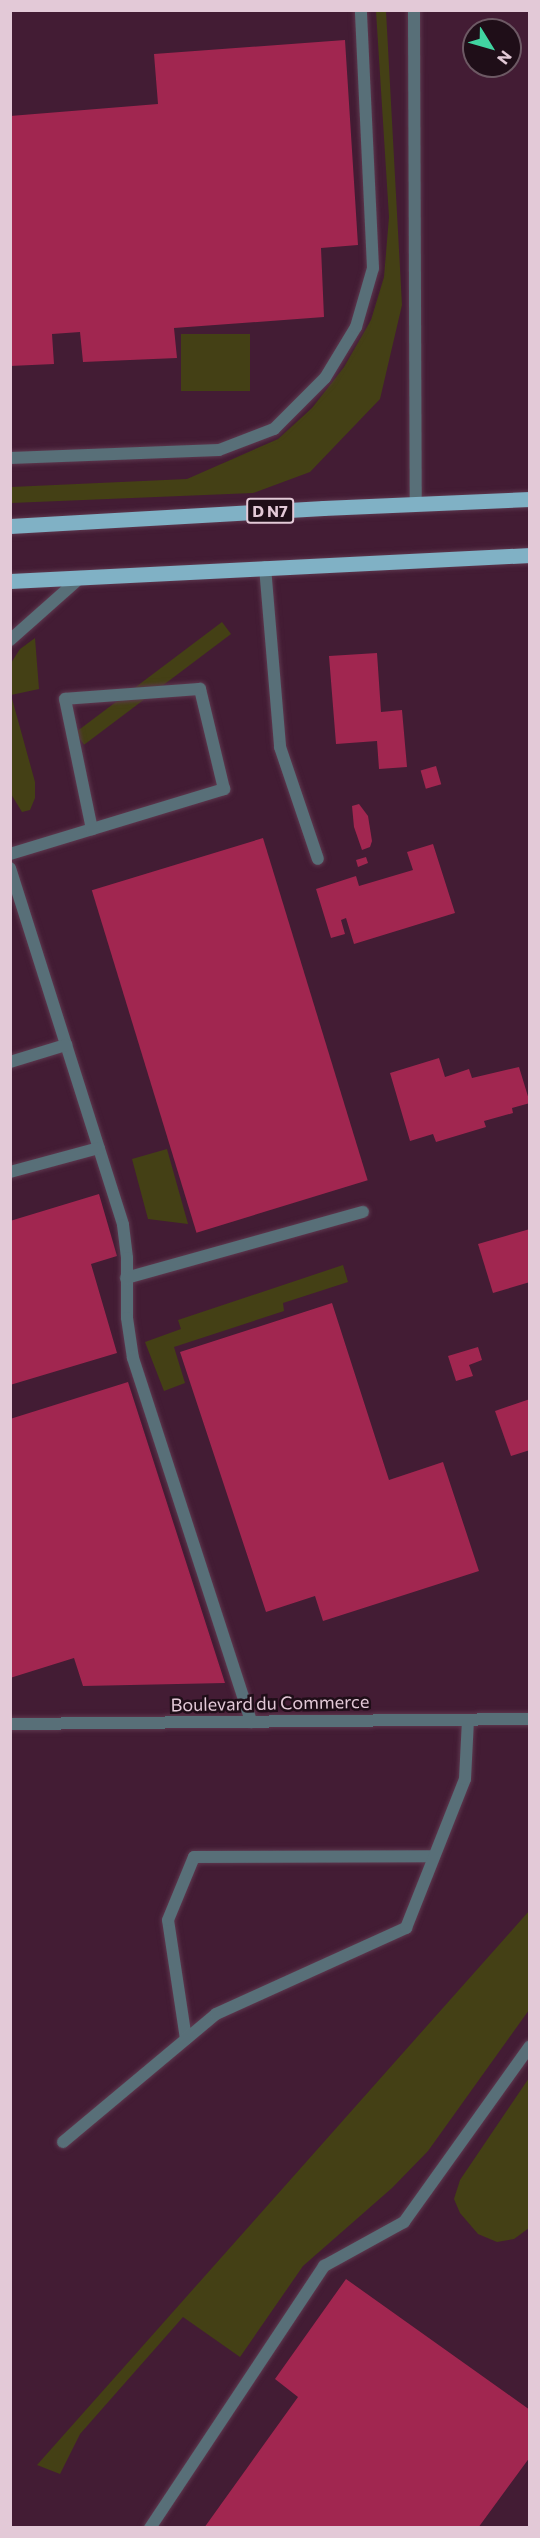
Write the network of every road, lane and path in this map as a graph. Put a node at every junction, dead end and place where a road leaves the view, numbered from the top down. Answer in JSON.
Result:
{"nodes":[{"id":1,"x":361,"y":10,"type":"edge"},
{"id":2,"x":414,"y":10,"type":"edge"},
{"id":3,"x":10,"y":458,"type":"edge"},
{"id":4,"x":530,"y":499,"type":"edge"},
{"id":5,"x":416,"y":505,"type":"junction"},
{"id":6,"x":10,"y":526,"type":"edge"},
{"id":7,"x":528,"y":556,"type":"edge"},
{"id":8,"x":265,"y":567,"type":"junction"},
{"id":9,"x":81,"y":577,"type":"junction"},
{"id":10,"x":10,"y":581,"type":"edge"},
{"id":11,"x":10,"y":640,"type":"edge"},
{"id":12,"x":92,"y":829,"type":"junction"},
{"id":13,"x":10,"y":854,"type":"edge"},
{"id":14,"x":318,"y":859,"type":"dead end"},
{"id":15,"x":10,"y":868,"type":"edge"},
{"id":16,"x":66,"y":1045,"type":"junction"},
{"id":17,"x":10,"y":1062,"type":"edge"},
{"id":18,"x":99,"y":1148,"type":"junction"},
{"id":19,"x":10,"y":1172,"type":"edge"},
{"id":20,"x":363,"y":1212,"type":"dead end"},
{"id":21,"x":126,"y":1278,"type":"junction"},
{"id":22,"x":530,"y":1719,"type":"edge"},
{"id":23,"x":468,"y":1720,"type":"junction"},
{"id":24,"x":251,"y":1722,"type":"junction"},
{"id":25,"x":10,"y":1724,"type":"edge"},
{"id":26,"x":434,"y":1856,"type":"junction"},
{"id":27,"x":186,"y":2038,"type":"junction"},
{"id":28,"x":530,"y":2046,"type":"edge"},
{"id":29,"x":63,"y":2142,"type":"dead end"},
{"id":30,"x":150,"y":2528,"type":"edge"}],
"edges":[{"from":1,"to":3,"type":"street"},
{"from":2,"to":5,"type":"street"},
{"from":4,"to":5,"type":"main road","number":"D N7"},
{"from":5,"to":6,"type":"main road","number":"D N7"},
{"from":7,"to":8,"type":"main road"},
{"from":8,"to":9,"type":"main road"},
{"from":8,"to":14,"type":"street"},
{"from":9,"to":10,"type":"main road"},
{"from":9,"to":11,"type":"street"},
{"from":12,"to":12,"type":"street"},
{"from":12,"to":13,"type":"street"},
{"from":15,"to":16,"type":"street"},
{"from":16,"to":17,"type":"street"},
{"from":16,"to":18,"type":"street"},
{"from":18,"to":19,"type":"street"},
{"from":18,"to":21,"type":"street"},
{"from":20,"to":21,"type":"street"},
{"from":21,"to":24,"type":"street"},
{"from":22,"to":23,"type":"street","name":"Boulevard du Commerce"},
{"from":23,"to":24,"type":"street","name":"Boulevard du Commerce"},
{"from":23,"to":26,"type":"street"},
{"from":24,"to":25,"type":"street","name":"Boulevard du Commerce"},
{"from":26,"to":27,"type":"street"},
{"from":26,"to":27,"type":"street"},
{"from":27,"to":29,"type":"street"},
{"from":28,"to":30,"type":"street"}]}
